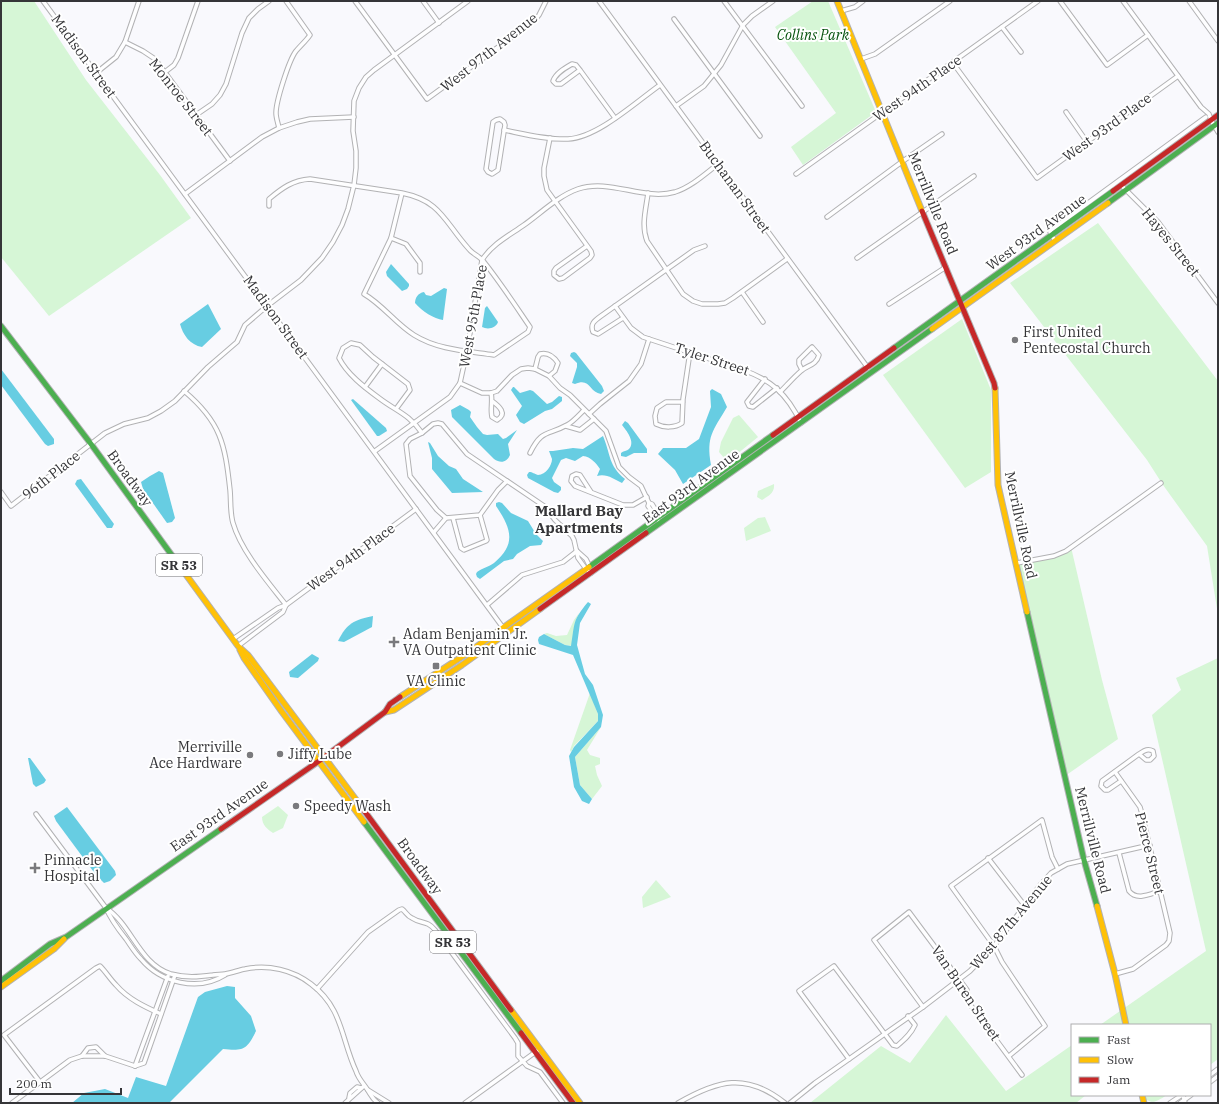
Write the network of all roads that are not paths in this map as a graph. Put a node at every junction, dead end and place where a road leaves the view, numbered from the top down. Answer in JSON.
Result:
{"nodes":[{"id":1,"x":43,"y":1,"type":"edge"},
{"id":2,"x":139,"y":1,"type":"edge"},
{"id":3,"x":198,"y":1,"type":"edge"},
{"id":4,"x":269,"y":1,"type":"edge"},
{"id":5,"x":286,"y":1,"type":"edge"},
{"id":6,"x":355,"y":1,"type":"edge"},
{"id":7,"x":423,"y":1,"type":"edge"},
{"id":8,"x":468,"y":1,"type":"edge"},
{"id":9,"x":546,"y":1,"type":"edge"},
{"id":10,"x":600,"y":1,"type":"edge"},
{"id":11,"x":724,"y":1,"type":"edge"},
{"id":12,"x":772,"y":1,"type":"edge"},
{"id":13,"x":837,"y":1,"type":"edge"},
{"id":14,"x":863,"y":1,"type":"edge"},
{"id":15,"x":950,"y":1,"type":"edge"},
{"id":16,"x":1038,"y":1,"type":"edge"},
{"id":17,"x":1060,"y":1,"type":"edge"},
{"id":18,"x":1124,"y":1,"type":"edge"},
{"id":19,"x":1189,"y":1,"type":"edge"},
{"id":20,"x":841,"y":11,"type":"junction"},
{"id":21,"x":674,"y":19,"type":"dead end"},
{"id":22,"x":439,"y":23,"type":"junction"},
{"id":23,"x":743,"y":25,"type":"junction"},
{"id":24,"x":1002,"y":27,"type":"junction"},
{"id":25,"x":1148,"y":35,"type":"junction"},
{"id":26,"x":1218,"y":41,"type":"edge"},
{"id":27,"x":125,"y":42,"type":"junction"},
{"id":28,"x":1020,"y":52,"type":"dead end"},
{"id":29,"x":395,"y":55,"type":"junction"},
{"id":30,"x":861,"y":60,"type":"junction"},
{"id":31,"x":952,"y":63,"type":"junction"},
{"id":32,"x":580,"y":70,"type":"junction"},
{"id":33,"x":96,"y":72,"type":"junction"},
{"id":34,"x":165,"y":72,"type":"junction"},
{"id":35,"x":715,"y":74,"type":"junction"},
{"id":36,"x":1178,"y":76,"type":"junction"},
{"id":37,"x":660,"y":85,"type":"junction"},
{"id":38,"x":676,"y":106,"type":"junction"},
{"id":39,"x":802,"y":106,"type":"dead end"},
{"id":40,"x":883,"y":112,"type":"junction"},
{"id":41,"x":1066,"y":112,"type":"dead end"},
{"id":42,"x":196,"y":115,"type":"junction"},
{"id":43,"x":1218,"y":115,"type":"edge"},
{"id":44,"x":354,"y":117,"type":"junction"},
{"id":45,"x":615,"y":118,"type":"junction"},
{"id":46,"x":1208,"y":119,"type":"junction"},
{"id":47,"x":1216,"y":124,"type":"edge"},
{"id":48,"x":279,"y":128,"type":"junction"},
{"id":49,"x":504,"y":130,"type":"junction"},
{"id":50,"x":1218,"y":132,"type":"edge"},
{"id":51,"x":942,"y":134,"type":"dead end"},
{"id":52,"x":760,"y":136,"type":"dead end"},
{"id":53,"x":550,"y":138,"type":"junction"},
{"id":54,"x":1087,"y":142,"type":"junction"},
{"id":55,"x":230,"y":161,"type":"junction"},
{"id":56,"x":903,"y":161,"type":"junction"},
{"id":57,"x":718,"y":164,"type":"junction"},
{"id":58,"x":796,"y":174,"type":"dead end"},
{"id":59,"x":974,"y":176,"type":"dead end"},
{"id":60,"x":354,"y":185,"type":"junction"},
{"id":61,"x":1121,"y":185,"type":"junction"},
{"id":62,"x":1125,"y":190,"type":"junction"},
{"id":63,"x":402,"y":193,"type":"junction"},
{"id":64,"x":648,"y":193,"type":"junction"},
{"id":65,"x":185,"y":194,"type":"junction"},
{"id":66,"x":555,"y":202,"type":"junction"},
{"id":67,"x":269,"y":206,"type":"dead end"},
{"id":68,"x":923,"y":212,"type":"junction"},
{"id":69,"x":827,"y":217,"type":"dead end"},
{"id":70,"x":1051,"y":235,"type":"junction"},
{"id":71,"x":392,"y":238,"type":"junction"},
{"id":72,"x":1055,"y":241,"type":"junction"},
{"id":73,"x":587,"y":246,"type":"junction"},
{"id":74,"x":705,"y":246,"type":"dead end"},
{"id":75,"x":787,"y":258,"type":"junction"},
{"id":76,"x":857,"y":258,"type":"dead end"},
{"id":77,"x":482,"y":260,"type":"junction"},
{"id":78,"x":946,"y":267,"type":"junction"},
{"id":79,"x":666,"y":270,"type":"junction"},
{"id":80,"x":420,"y":272,"type":"dead end"},
{"id":81,"x":742,"y":292,"type":"junction"},
{"id":82,"x":960,"y":301,"type":"junction"},
{"id":83,"x":1218,"y":303,"type":"edge"},
{"id":84,"x":889,"y":304,"type":"dead end"},
{"id":85,"x":268,"y":306,"type":"junction"},
{"id":86,"x":615,"y":306,"type":"junction"},
{"id":87,"x":963,"y":306,"type":"junction"},
{"id":88,"x":623,"y":318,"type":"junction"},
{"id":89,"x":763,"y":322,"type":"dead end"},
{"id":90,"x":1,"y":326,"type":"edge"},
{"id":91,"x":649,"y":339,"type":"junction"},
{"id":92,"x":468,"y":351,"type":"junction"},
{"id":93,"x":690,"y":352,"type":"junction"},
{"id":94,"x":382,"y":364,"type":"junction"},
{"id":95,"x":535,"y":369,"type":"junction"},
{"id":96,"x":802,"y":370,"type":"junction"},
{"id":97,"x":870,"y":370,"type":"junction"},
{"id":98,"x":549,"y":376,"type":"junction"},
{"id":99,"x":765,"y":379,"type":"junction"},
{"id":100,"x":460,"y":383,"type":"junction"},
{"id":101,"x":366,"y":387,"type":"junction"},
{"id":102,"x":777,"y":388,"type":"junction"},
{"id":103,"x":184,"y":391,"type":"junction"},
{"id":104,"x":780,"y":392,"type":"junction"},
{"id":105,"x":491,"y":393,"type":"junction"},
{"id":106,"x":492,"y":401,"type":"junction"},
{"id":107,"x":683,"y":402,"type":"junction"},
{"id":108,"x":396,"y":408,"type":"junction"},
{"id":109,"x":584,"y":410,"type":"junction"},
{"id":110,"x":589,"y":414,"type":"junction"},
{"id":111,"x":798,"y":417,"type":"junction"},
{"id":112,"x":594,"y":419,"type":"junction"},
{"id":113,"x":414,"y":422,"type":"junction"},
{"id":114,"x":801,"y":423,"type":"junction"},
{"id":115,"x":566,"y":426,"type":"junction"},
{"id":116,"x":422,"y":433,"type":"junction"},
{"id":117,"x":91,"y":444,"type":"junction"},
{"id":118,"x":375,"y":451,"type":"junction"},
{"id":119,"x":530,"y":453,"type":"dead end"},
{"id":120,"x":507,"y":481,"type":"junction"},
{"id":121,"x":1161,"y":483,"type":"dead end"},
{"id":122,"x":1,"y":492,"type":"edge"},
{"id":123,"x":591,"y":492,"type":"junction"},
{"id":124,"x":647,"y":497,"type":"junction"},
{"id":125,"x":416,"y":509,"type":"junction"},
{"id":126,"x":480,"y":515,"type":"junction"},
{"id":127,"x":446,"y":518,"type":"junction"},
{"id":128,"x":452,"y":518,"type":"junction"},
{"id":129,"x":659,"y":519,"type":"junction"},
{"id":130,"x":434,"y":532,"type":"junction"},
{"id":131,"x":577,"y":551,"type":"junction"},
{"id":132,"x":1017,"y":563,"type":"junction"},
{"id":133,"x":588,"y":567,"type":"junction"},
{"id":134,"x":592,"y":573,"type":"junction"},
{"id":135,"x":286,"y":605,"type":"junction"},
{"id":136,"x":487,"y":605,"type":"junction"},
{"id":137,"x":503,"y":627,"type":"junction"},
{"id":138,"x":507,"y":633,"type":"junction"},
{"id":139,"x":233,"y":639,"type":"junction"},
{"id":140,"x":238,"y":646,"type":"junction"},
{"id":141,"x":385,"y":712,"type":"junction"},
{"id":142,"x":1139,"y":754,"type":"dead end"},
{"id":143,"x":324,"y":756,"type":"junction"},
{"id":144,"x":319,"y":761,"type":"junction"},
{"id":145,"x":1115,"y":772,"type":"junction"},
{"id":146,"x":1122,"y":781,"type":"junction"},
{"id":147,"x":36,"y":814,"type":"dead end"},
{"id":148,"x":1150,"y":845,"type":"junction"},
{"id":149,"x":1120,"y":853,"type":"junction"},
{"id":150,"x":988,"y":858,"type":"junction"},
{"id":151,"x":1084,"y":860,"type":"junction"},
{"id":152,"x":1058,"y":869,"type":"junction"},
{"id":153,"x":1160,"y":891,"type":"junction"},
{"id":154,"x":1025,"y":906,"type":"junction"},
{"id":155,"x":106,"y":908,"type":"junction"},
{"id":156,"x":66,"y":937,"type":"junction"},
{"id":157,"x":994,"y":946,"type":"junction"},
{"id":158,"x":169,"y":974,"type":"junction"},
{"id":159,"x":226,"y":974,"type":"junction"},
{"id":160,"x":1115,"y":974,"type":"junction"},
{"id":161,"x":175,"y":975,"type":"junction"},
{"id":162,"x":168,"y":978,"type":"junction"},
{"id":163,"x":173,"y":980,"type":"junction"},
{"id":164,"x":960,"y":980,"type":"junction"},
{"id":165,"x":1,"y":981,"type":"edge"},
{"id":166,"x":1,"y":987,"type":"edge"},
{"id":167,"x":317,"y":989,"type":"junction"},
{"id":168,"x":923,"y":1007,"type":"junction"},
{"id":169,"x":156,"y":1012,"type":"junction"},
{"id":170,"x":162,"y":1014,"type":"junction"},
{"id":171,"x":908,"y":1016,"type":"junction"},
{"id":172,"x":1126,"y":1024,"type":"edge"},
{"id":173,"x":885,"y":1034,"type":"junction"},
{"id":174,"x":538,"y":1051,"type":"junction"},
{"id":175,"x":82,"y":1056,"type":"junction"},
{"id":176,"x":105,"y":1056,"type":"junction"},
{"id":177,"x":1009,"y":1056,"type":"junction"},
{"id":178,"x":849,"y":1059,"type":"junction"},
{"id":179,"x":523,"y":1062,"type":"junction"},
{"id":180,"x":135,"y":1066,"type":"junction"},
{"id":181,"x":1022,"y":1075,"type":"dead end"},
{"id":182,"x":40,"y":1082,"type":"junction"},
{"id":183,"x":363,"y":1087,"type":"junction"},
{"id":184,"x":368,"y":1090,"type":"junction"},
{"id":185,"x":1180,"y":1096,"type":"edge"},
{"id":186,"x":1184,"y":1102,"type":"edge"},
{"id":187,"x":12,"y":1103,"type":"edge"},
{"id":188,"x":345,"y":1103,"type":"edge"},
{"id":189,"x":378,"y":1103,"type":"edge"},
{"id":190,"x":389,"y":1103,"type":"edge"},
{"id":191,"x":465,"y":1103,"type":"edge"},
{"id":192,"x":563,"y":1103,"type":"edge"},
{"id":193,"x":573,"y":1103,"type":"edge"},
{"id":194,"x":580,"y":1103,"type":"edge"},
{"id":195,"x":678,"y":1103,"type":"edge"},
{"id":196,"x":785,"y":1103,"type":"edge"},
{"id":197,"x":790,"y":1103,"type":"edge"},
{"id":198,"x":1170,"y":1103,"type":"edge"},
{"id":199,"x":1180,"y":1103,"type":"edge"}],
"edges":[{"from":1,"to":33,"type":"street","name":"Madison Street"},
{"from":2,"to":27,"type":"street"},
{"from":3,"to":34,"type":"street"},
{"from":4,"to":42,"type":"street"},
{"from":5,"to":48,"type":"street"},
{"from":6,"to":29,"type":"street"},
{"from":7,"to":22,"type":"street"},
{"from":8,"to":22,"type":"street","name":"96th Place"},
{"from":9,"to":29,"type":"street","name":"West 97th Avenue"},
{"from":10,"to":37,"type":"street","name":"Buchanan Street"},
{"from":11,"to":23,"type":"street"},
{"from":12,"to":23,"type":"street"},
{"from":13,"to":20,"type":"street","name":"Merrillville Road"},
{"from":14,"to":20,"type":"street"},
{"from":15,"to":30,"type":"street"},
{"from":16,"to":24,"type":"street","name":"West 94th Place"},
{"from":17,"to":25,"type":"street"},
{"from":18,"to":25,"type":"street"},
{"from":19,"to":26,"type":"street"},
{"from":20,"to":30,"type":"street","name":"Merrillville Road"},
{"from":21,"to":35,"type":"street"},
{"from":22,"to":29,"type":"street","name":"96th Place"},
{"from":23,"to":35,"type":"street"},
{"from":23,"to":39,"type":"street"},
{"from":24,"to":28,"type":"street"},
{"from":24,"to":31,"type":"street","name":"West 94th Place"},
{"from":25,"to":36,"type":"street"},
{"from":27,"to":33,"type":"street"},
{"from":27,"to":34,"type":"street","name":"Monroe Street"},
{"from":29,"to":44,"type":"street","name":"96th Place"},
{"from":30,"to":40,"type":"street","name":"Merrillville Road"},
{"from":31,"to":40,"type":"street","name":"West 94th Place"},
{"from":31,"to":54,"type":"street","name":"West 93rd Place"},
{"from":32,"to":32,"type":"street"},
{"from":32,"to":45,"type":"street"},
{"from":33,"to":65,"type":"street","name":"Madison Street"},
{"from":34,"to":42,"type":"street","name":"Monroe Street"},
{"from":35,"to":38,"type":"street"},
{"from":35,"to":52,"type":"street"},
{"from":36,"to":46,"type":"street"},
{"from":36,"to":54,"type":"street","name":"West 93rd Place"},
{"from":37,"to":38,"type":"street","name":"Buchanan Street"},
{"from":37,"to":45,"type":"street"},
{"from":38,"to":57,"type":"street","name":"Buchanan Street"},
{"from":40,"to":56,"type":"street","name":"Merrillville Road"},
{"from":40,"to":58,"type":"street","name":"West 94th Place"},
{"from":41,"to":54,"type":"street"},
{"from":42,"to":55,"type":"street","name":"Monroe Street"},
{"from":43,"to":46,"type":"street","name":"West 93rd Avenue"},
{"from":44,"to":48,"type":"street"},
{"from":44,"to":60,"type":"street","name":"96th Place"},
{"from":45,"to":53,"type":"street"},
{"from":46,"to":47,"type":"street"},
{"from":46,"to":61,"type":"street","name":"West 93rd Avenue"},
{"from":46,"to":70,"type":"street"},
{"from":47,"to":50,"type":"street"},
{"from":47,"to":62,"type":"street","name":"West 93rd Avenue"},
{"from":48,"to":55,"type":"street"},
{"from":49,"to":49,"type":"street"},
{"from":49,"to":53,"type":"street"},
{"from":51,"to":56,"type":"street"},
{"from":53,"to":66,"type":"street"},
{"from":55,"to":65,"type":"street"},
{"from":56,"to":68,"type":"street","name":"Merrillville Road"},
{"from":56,"to":69,"type":"street"},
{"from":57,"to":64,"type":"street","name":"West 95th Place"},
{"from":57,"to":75,"type":"street","name":"Buchanan Street"},
{"from":59,"to":68,"type":"street"},
{"from":60,"to":63,"type":"street"},
{"from":60,"to":67,"type":"street"},
{"from":60,"to":85,"type":"street","name":"96th Place"},
{"from":61,"to":62,"type":"street","name":"Hayes Street"},
{"from":61,"to":70,"type":"street","name":"West 93rd Avenue"},
{"from":62,"to":72,"type":"street","name":"West 93rd Avenue"},
{"from":62,"to":83,"type":"street","name":"Hayes Street"},
{"from":63,"to":71,"type":"street"},
{"from":63,"to":77,"type":"street"},
{"from":64,"to":66,"type":"street","name":"West 95th Place"},
{"from":64,"to":79,"type":"street"},
{"from":65,"to":85,"type":"street","name":"Madison Street"},
{"from":66,"to":73,"type":"street"},
{"from":66,"to":77,"type":"street","name":"West 95th Place"},
{"from":68,"to":76,"type":"street"},
{"from":68,"to":78,"type":"street","name":"Merrillville Road"},
{"from":70,"to":72,"type":"street"},
{"from":70,"to":82,"type":"street","name":"West 93rd Avenue"},
{"from":71,"to":80,"type":"street"},
{"from":71,"to":92,"type":"street"},
{"from":72,"to":87,"type":"street","name":"West 93rd Avenue"},
{"from":73,"to":73,"type":"street"},
{"from":74,"to":79,"type":"street"},
{"from":75,"to":81,"type":"street"},
{"from":75,"to":97,"type":"street","name":"Buchanan Street"},
{"from":77,"to":92,"type":"street","name":"West 95th Place"},
{"from":77,"to":92,"type":"street"},
{"from":78,"to":82,"type":"street","name":"Merrillville Road"},
{"from":78,"to":84,"type":"street"},
{"from":79,"to":81,"type":"street"},
{"from":79,"to":86,"type":"street"},
{"from":81,"to":89,"type":"street"},
{"from":82,"to":87,"type":"street","name":"Merrillville Road"},
{"from":82,"to":97,"type":"street","name":"West 93rd Avenue"},
{"from":85,"to":103,"type":"street","name":"96th Place"},
{"from":85,"to":118,"type":"street","name":"Madison Street"},
{"from":86,"to":88,"type":"street","name":"Tyler Street"},
{"from":86,"to":88,"type":"street"},
{"from":87,"to":97,"type":"street","name":"West 93rd Avenue"},
{"from":87,"to":132,"type":"street","name":"Merrillville Road"},
{"from":88,"to":91,"type":"street","name":"Tyler Street"},
{"from":90,"to":117,"type":"street","name":"Broadway","number":"SR 53"},
{"from":91,"to":93,"type":"street","name":"Tyler Street"},
{"from":91,"to":110,"type":"street"},
{"from":92,"to":100,"type":"street","name":"West 95th Place"},
{"from":93,"to":99,"type":"street","name":"Tyler Street"},
{"from":93,"to":107,"type":"street"},
{"from":94,"to":101,"type":"street"},
{"from":94,"to":101,"type":"street"},
{"from":94,"to":108,"type":"street"},
{"from":95,"to":98,"type":"street"},
{"from":95,"to":98,"type":"street"},
{"from":95,"to":105,"type":"street"},
{"from":96,"to":96,"type":"street"},
{"from":96,"to":104,"type":"street"},
{"from":97,"to":111,"type":"street","name":"East 93rd Avenue"},
{"from":97,"to":114,"type":"street","name":"East 93rd Avenue"},
{"from":98,"to":109,"type":"street"},
{"from":99,"to":102,"type":"street","name":"Tyler Street"},
{"from":99,"to":102,"type":"street"},
{"from":100,"to":105,"type":"street"},
{"from":100,"to":113,"type":"street","name":"West 95th Place"},
{"from":101,"to":108,"type":"street"},
{"from":102,"to":104,"type":"street","name":"Tyler Street"},
{"from":103,"to":117,"type":"street","name":"96th Place"},
{"from":103,"to":135,"type":"street"},
{"from":104,"to":111,"type":"street","name":"Tyler Street"},
{"from":105,"to":106,"type":"street"},
{"from":106,"to":106,"type":"street"},
{"from":107,"to":107,"type":"street"},
{"from":108,"to":113,"type":"street"},
{"from":109,"to":110,"type":"street"},
{"from":109,"to":115,"type":"street"},
{"from":110,"to":112,"type":"street"},
{"from":111,"to":114,"type":"street","name":"Tyler Street"},
{"from":111,"to":129,"type":"street","name":"East 93rd Avenue"},
{"from":112,"to":115,"type":"street"},
{"from":112,"to":124,"type":"street"},
{"from":113,"to":116,"type":"street"},
{"from":113,"to":118,"type":"street","name":"West 95th Place"},
{"from":114,"to":129,"type":"street","name":"East 93rd Avenue"},
{"from":115,"to":119,"type":"street"},
{"from":116,"to":120,"type":"street"},
{"from":116,"to":127,"type":"street"},
{"from":117,"to":122,"type":"street","name":"96th Place"},
{"from":117,"to":139,"type":"street","name":"Broadway","number":"SR 53"},
{"from":118,"to":125,"type":"street","name":"Madison Street"},
{"from":120,"to":126,"type":"street"},
{"from":120,"to":131,"type":"street"},
{"from":121,"to":132,"type":"street"},
{"from":123,"to":123,"type":"street"},
{"from":123,"to":124,"type":"street"},
{"from":124,"to":129,"type":"street"},
{"from":125,"to":130,"type":"street","name":"Madison Street"},
{"from":125,"to":135,"type":"street","name":"West 94th Place"},
{"from":126,"to":128,"type":"street"},
{"from":126,"to":128,"type":"street"},
{"from":127,"to":128,"type":"street"},
{"from":127,"to":130,"type":"street"},
{"from":129,"to":133,"type":"street","name":"East 93rd Avenue"},
{"from":129,"to":134,"type":"street","name":"East 93rd Avenue"},
{"from":130,"to":136,"type":"street","name":"Madison Street"},
{"from":131,"to":133,"type":"street"},
{"from":131,"to":136,"type":"street"},
{"from":132,"to":151,"type":"street","name":"Merrillville Road"},
{"from":133,"to":134,"type":"street"},
{"from":133,"to":137,"type":"street","name":"East 93rd Avenue"},
{"from":134,"to":138,"type":"street","name":"East 93rd Avenue"},
{"from":135,"to":139,"type":"street","name":"West 94th Place"},
{"from":135,"to":140,"type":"street","name":"West 94th Place"},
{"from":136,"to":137,"type":"street","name":"Madison Street"},
{"from":137,"to":138,"type":"street","name":"Madison Street"},
{"from":137,"to":141,"type":"street","name":"East 93rd Avenue"},
{"from":138,"to":141,"type":"street","name":"East 93rd Avenue"},
{"from":139,"to":140,"type":"street","name":"Broadway","number":"SR 53"},
{"from":140,"to":143,"type":"street","name":"Broadway","number":"SR 53"},
{"from":140,"to":144,"type":"street","name":"Broadway","number":"SR 53"},
{"from":141,"to":143,"type":"street","name":"East 93rd Avenue"},
{"from":142,"to":145,"type":"street"},
{"from":143,"to":144,"type":"street","name":"East 93rd Avenue"},
{"from":143,"to":174,"type":"street","name":"Broadway","number":"SR 53"},
{"from":144,"to":155,"type":"street","name":"East 93rd Avenue"},
{"from":144,"to":174,"type":"street","name":"Broadway","number":"SR 53"},
{"from":145,"to":146,"type":"street","name":"Pierce Street"},
{"from":145,"to":146,"type":"street"},
{"from":146,"to":148,"type":"street","name":"Pierce Street"},
{"from":147,"to":155,"type":"street"},
{"from":148,"to":149,"type":"street","name":"West 87th Avenue"},
{"from":148,"to":153,"type":"street","name":"Pierce Street"},
{"from":149,"to":151,"type":"street","name":"West 87th Avenue"},
{"from":149,"to":153,"type":"street"},
{"from":150,"to":152,"type":"street"},
{"from":150,"to":154,"type":"street"},
{"from":150,"to":157,"type":"street"},
{"from":151,"to":152,"type":"street","name":"West 87th Avenue"},
{"from":151,"to":160,"type":"street","name":"Merrillville Road"},
{"from":152,"to":154,"type":"street","name":"West 87th Avenue"},
{"from":153,"to":160,"type":"street","name":"Pierce Street"},
{"from":154,"to":157,"type":"street","name":"West 87th Avenue"},
{"from":155,"to":156,"type":"street","name":"East 93rd Avenue"},
{"from":155,"to":158,"type":"street"},
{"from":155,"to":162,"type":"street"},
{"from":156,"to":165,"type":"street","name":"East 93rd Avenue"},
{"from":156,"to":166,"type":"street","name":"East 93rd Avenue"},
{"from":157,"to":164,"type":"street","name":"West 87th Avenue"},
{"from":157,"to":177,"type":"street"},
{"from":158,"to":161,"type":"street"},
{"from":158,"to":162,"type":"street"},
{"from":159,"to":161,"type":"street"},
{"from":159,"to":163,"type":"street"},
{"from":159,"to":167,"type":"street"},
{"from":160,"to":172,"type":"street","name":"Merrillville Road"},
{"from":161,"to":163,"type":"street"},
{"from":162,"to":163,"type":"street"},
{"from":162,"to":169,"type":"street"},
{"from":163,"to":170,"type":"street"},
{"from":164,"to":168,"type":"street","name":"West 87th Avenue"},
{"from":164,"to":168,"type":"street","name":"Van Buren Street"},
{"from":164,"to":177,"type":"street","name":"Van Buren Street"},
{"from":167,"to":179,"type":"street"},
{"from":167,"to":183,"type":"street"},
{"from":168,"to":171,"type":"street","name":"West 87th Avenue"},
{"from":169,"to":170,"type":"street"},
{"from":169,"to":180,"type":"street"},
{"from":169,"to":182,"type":"street"},
{"from":170,"to":180,"type":"street"},
{"from":171,"to":173,"type":"street","name":"West 87th Avenue"},
{"from":171,"to":173,"type":"street"},
{"from":173,"to":178,"type":"street","name":"West 87th Avenue"},
{"from":173,"to":178,"type":"street"},
{"from":174,"to":179,"type":"street"},
{"from":174,"to":193,"type":"street","name":"Broadway","number":"SR 53"},
{"from":174,"to":194,"type":"street","name":"Broadway","number":"SR 53"},
{"from":175,"to":176,"type":"street"},
{"from":175,"to":176,"type":"street"},
{"from":175,"to":182,"type":"street"},
{"from":176,"to":180,"type":"street"},
{"from":177,"to":181,"type":"street","name":"Van Buren Street"},
{"from":178,"to":197,"type":"street","name":"West 87th Avenue"},
{"from":179,"to":191,"type":"street"},
{"from":179,"to":192,"type":"street"},
{"from":182,"to":187,"type":"street"},
{"from":183,"to":184,"type":"street"},
{"from":183,"to":188,"type":"street"},
{"from":184,"to":189,"type":"street"},
{"from":184,"to":190,"type":"street"},
{"from":185,"to":198,"type":"street"},
{"from":186,"to":199,"type":"street"},
{"from":195,"to":196,"type":"street"}]}
